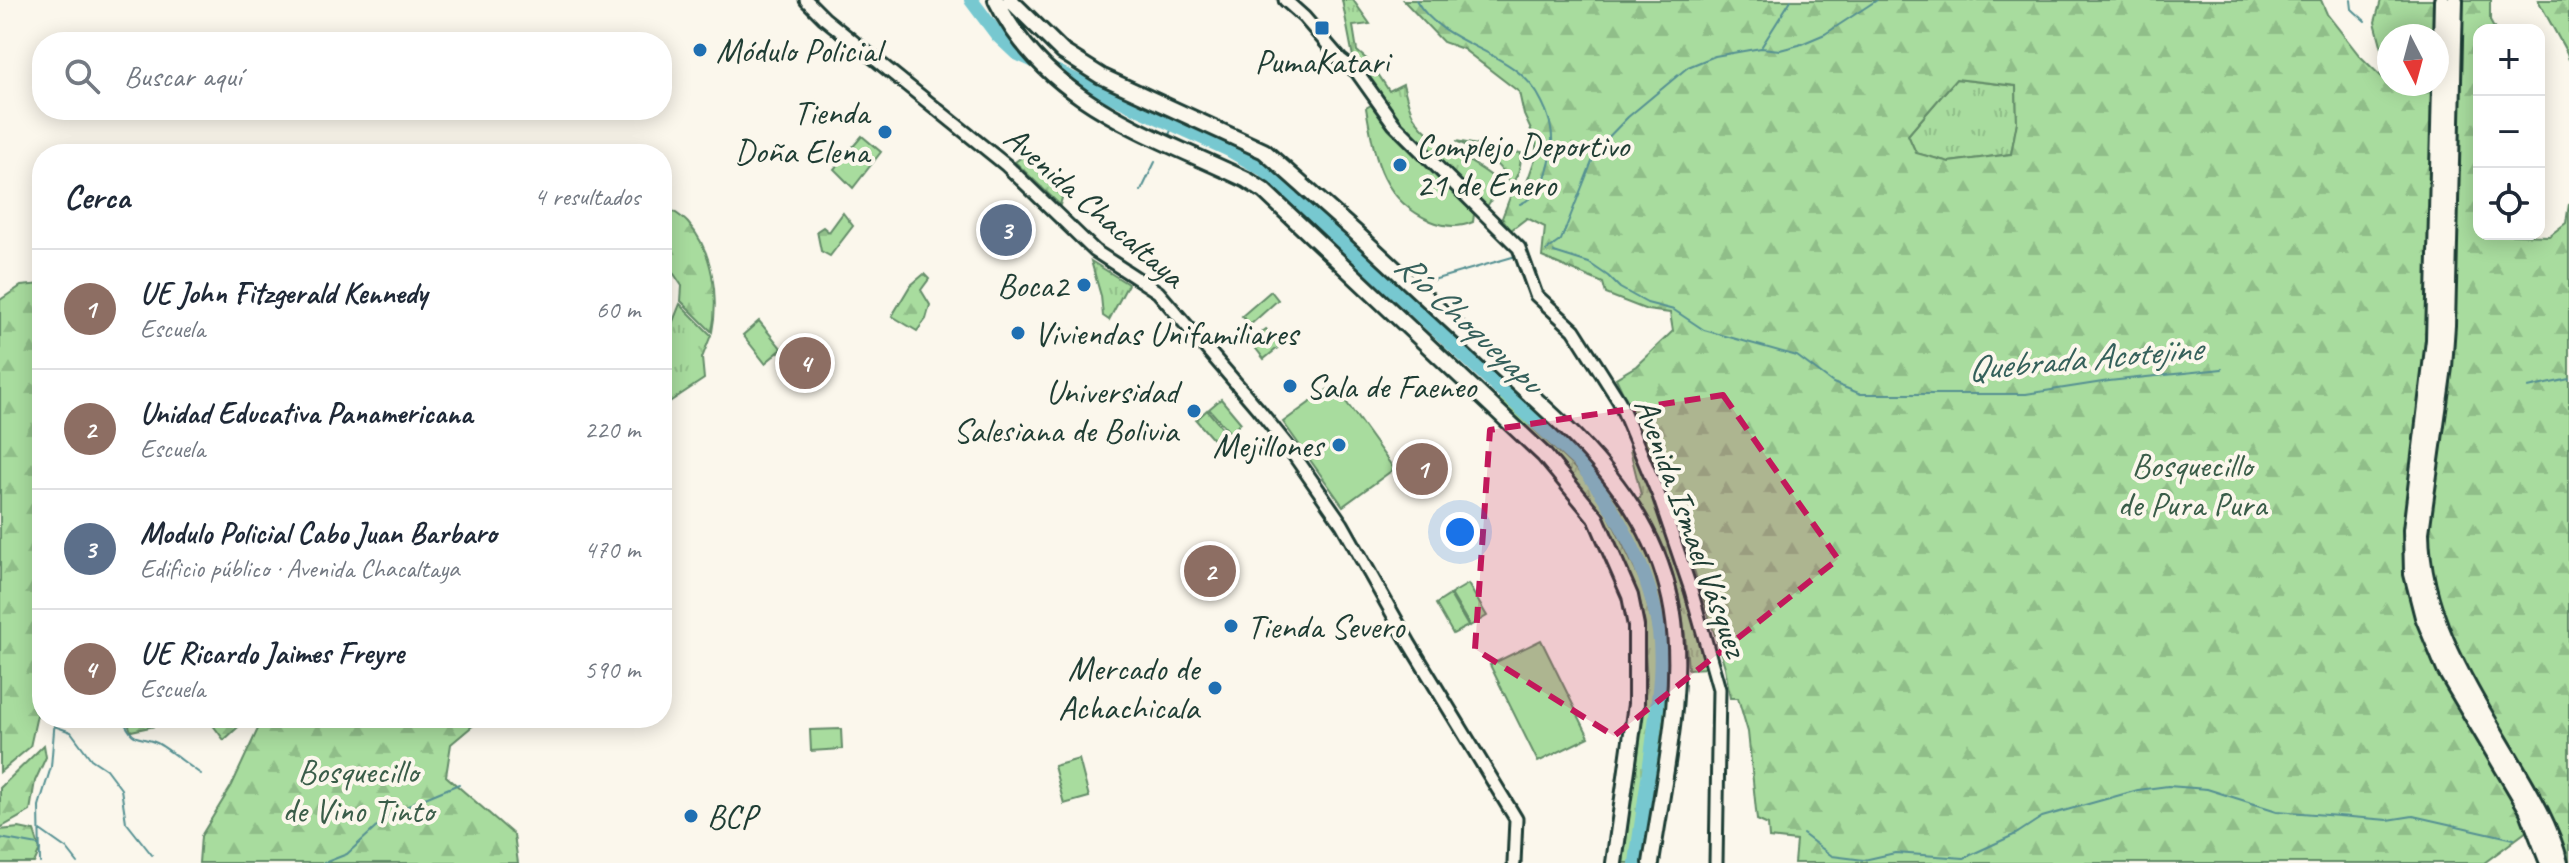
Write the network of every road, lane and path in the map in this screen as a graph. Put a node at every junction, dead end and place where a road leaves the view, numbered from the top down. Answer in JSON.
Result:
{"nodes":[{"id":1,"x":806,"y":0,"type":"edge"},
{"id":2,"x":996,"y":0,"type":"edge"},
{"id":3,"x":1010,"y":0,"type":"edge"},
{"id":4,"x":1285,"y":0,"type":"edge"},
{"id":5,"x":2442,"y":0,"type":"edge"},
{"id":6,"x":2455,"y":0,"type":"edge"},
{"id":7,"x":1514,"y":863,"type":"edge"},
{"id":8,"x":1614,"y":863,"type":"edge"},
{"id":9,"x":1651,"y":863,"type":"edge"},
{"id":10,"x":1716,"y":863,"type":"edge"},
{"id":11,"x":2548,"y":863,"type":"edge"},
{"id":12,"x":2560,"y":863,"type":"edge"}],
"edges":[{"from":1,"to":7,"type":"street","name":"Avenida Chacaltaya"},
{"from":2,"to":8,"type":"highway"},
{"from":3,"to":9,"type":"highway"},
{"from":4,"to":10,"type":"street","name":"Avenida Ismael Vásquez"},
{"from":5,"to":11,"type":"highway"},
{"from":6,"to":12,"type":"highway"}]}
